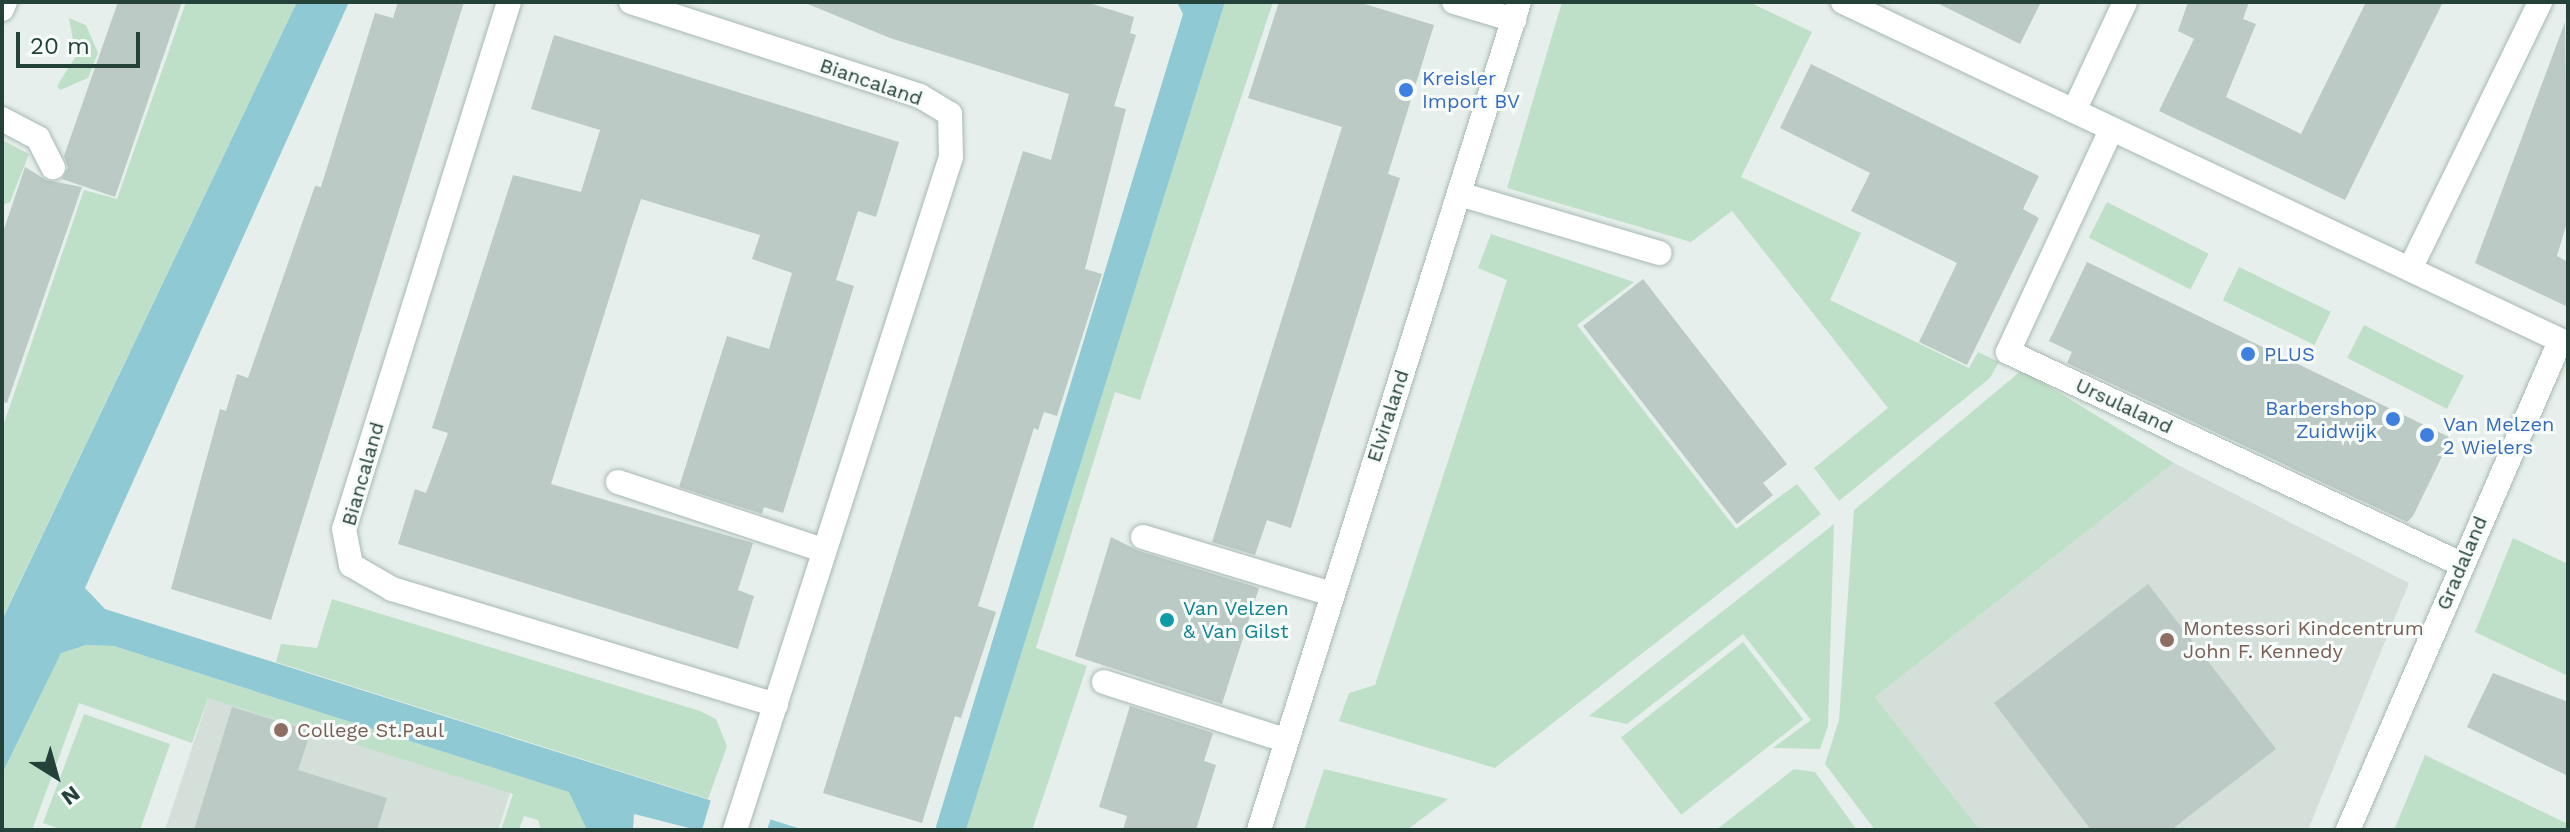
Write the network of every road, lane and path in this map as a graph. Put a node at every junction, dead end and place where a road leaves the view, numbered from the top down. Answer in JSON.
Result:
{"nodes":[{"id":1,"x":5,"y":2,"type":"edge"},
{"id":2,"x":509,"y":2,"type":"edge"},
{"id":3,"x":631,"y":2,"type":"edge"},
{"id":4,"x":1454,"y":2,"type":"edge"},
{"id":5,"x":1843,"y":2,"type":"edge"},
{"id":6,"x":2125,"y":2,"type":"edge"},
{"id":7,"x":2540,"y":2,"type":"edge"},
{"id":8,"x":2,"y":9,"type":"edge"},
{"id":9,"x":1516,"y":11,"type":"edge"},
{"id":10,"x":2074,"y":111,"type":"junction"},
{"id":11,"x":2,"y":119,"type":"edge"},
{"id":12,"x":2111,"y":130,"type":"junction"},
{"id":13,"x":53,"y":167,"type":"dead end"},
{"id":14,"x":1459,"y":194,"type":"junction"},
{"id":15,"x":1659,"y":253,"type":"dead end"},
{"id":16,"x":2410,"y":269,"type":"junction"},
{"id":17,"x":2564,"y":342,"type":"edge"},
{"id":18,"x":618,"y":482,"type":"dead end"},
{"id":19,"x":1143,"y":537,"type":"dead end"},
{"id":20,"x":823,"y":550,"type":"junction"},
{"id":21,"x":2461,"y":564,"type":"junction"},
{"id":22,"x":1332,"y":594,"type":"junction"},
{"id":23,"x":1104,"y":682,"type":"dead end"},
{"id":24,"x":776,"y":705,"type":"junction"},
{"id":25,"x":1285,"y":740,"type":"junction"},
{"id":26,"x":735,"y":830,"type":"edge"},
{"id":27,"x":1259,"y":830,"type":"edge"},
{"id":28,"x":2348,"y":830,"type":"edge"}],
"edges":[{"from":1,"to":8,"type":"street"},
{"from":2,"to":24,"type":"street","name":"Biancaland"},
{"from":3,"to":20,"type":"street","name":"Biancaland"},
{"from":4,"to":9,"type":"street"},
{"from":5,"to":10,"type":"street"},
{"from":6,"to":10,"type":"street"},
{"from":7,"to":16,"type":"street"},
{"from":9,"to":14,"type":"street","name":"Elviraland"},
{"from":10,"to":12,"type":"street"},
{"from":11,"to":13,"type":"street"},
{"from":12,"to":16,"type":"street"},
{"from":12,"to":21,"type":"street","name":"Ursulaland"},
{"from":14,"to":15,"type":"street"},
{"from":14,"to":22,"type":"street","name":"Elviraland"},
{"from":16,"to":17,"type":"street"},
{"from":17,"to":21,"type":"street","name":"Gradaland"},
{"from":18,"to":20,"type":"street"},
{"from":19,"to":22,"type":"street"},
{"from":20,"to":24,"type":"street","name":"Biancaland"},
{"from":21,"to":28,"type":"street","name":"Gradaland"},
{"from":22,"to":25,"type":"street","name":"Elviraland"},
{"from":23,"to":25,"type":"street"},
{"from":24,"to":26,"type":"street","name":"Biancaland"},
{"from":25,"to":27,"type":"street","name":"Elviraland"}]}
